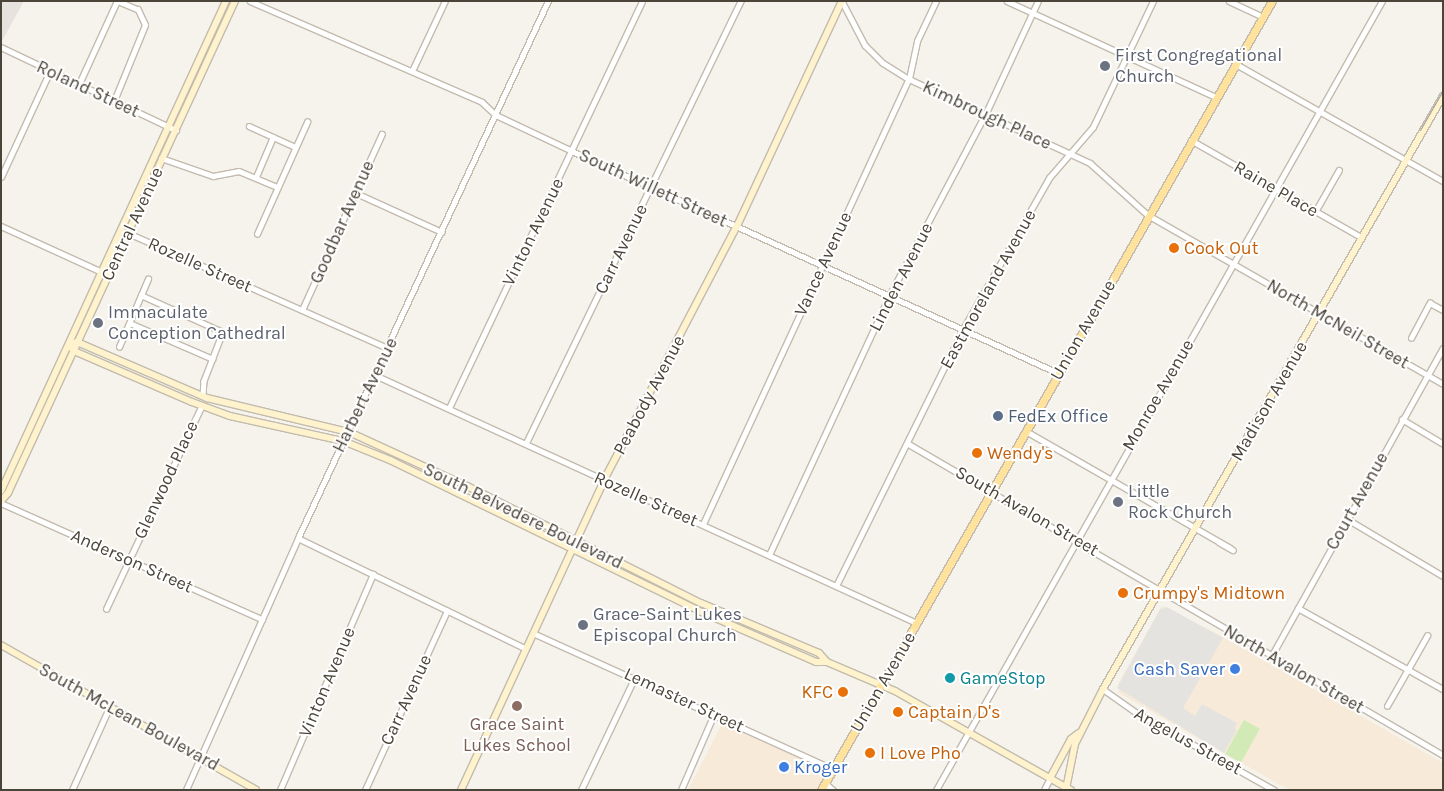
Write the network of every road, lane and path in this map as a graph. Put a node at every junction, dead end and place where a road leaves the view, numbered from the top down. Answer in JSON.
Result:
{"nodes":[{"id":1,"x":117,"y":1,"type":"edge"},
{"id":2,"x":226,"y":1,"type":"edge"},
{"id":3,"x":235,"y":1,"type":"edge"},
{"id":4,"x":250,"y":1,"type":"edge"},
{"id":5,"x":444,"y":1,"type":"edge"},
{"id":6,"x":548,"y":1,"type":"edge"},
{"id":7,"x":642,"y":1,"type":"edge"},
{"id":8,"x":741,"y":1,"type":"edge"},
{"id":9,"x":842,"y":1,"type":"edge"},
{"id":10,"x":936,"y":1,"type":"edge"},
{"id":11,"x":1007,"y":1,"type":"edge"},
{"id":12,"x":1038,"y":1,"type":"edge"},
{"id":13,"x":1152,"y":1,"type":"edge"},
{"id":14,"x":1229,"y":1,"type":"edge"},
{"id":15,"x":1272,"y":1,"type":"edge"},
{"id":16,"x":1382,"y":1,"type":"edge"},
{"id":17,"x":1032,"y":13,"type":"junction"},
{"id":18,"x":1262,"y":17,"type":"junction"},
{"id":19,"x":1,"y":47,"type":"edge"},
{"id":20,"x":1126,"y":56,"type":"junction"},
{"id":21,"x":1236,"y":64,"type":"junction"},
{"id":22,"x":50,"y":71,"type":"junction"},
{"id":23,"x":412,"y":72,"type":"junction"},
{"id":24,"x":910,"y":79,"type":"junction"},
{"id":25,"x":79,"y":84,"type":"junction"},
{"id":26,"x":1443,"y":96,"type":"edge"},
{"id":27,"x":1216,"y":97,"type":"junction"},
{"id":28,"x":114,"y":100,"type":"junction"},
{"id":29,"x":1318,"y":112,"type":"junction"},
{"id":30,"x":496,"y":115,"type":"junction"},
{"id":31,"x":984,"y":115,"type":"junction"},
{"id":32,"x":307,"y":122,"type":"dead end"},
{"id":33,"x":168,"y":126,"type":"junction"},
{"id":34,"x":249,"y":126,"type":"dead end"},
{"id":35,"x":176,"y":130,"type":"junction"},
{"id":36,"x":382,"y":134,"type":"dead end"},
{"id":37,"x":273,"y":137,"type":"junction"},
{"id":38,"x":1191,"y":140,"type":"junction"},
{"id":39,"x":295,"y":147,"type":"junction"},
{"id":40,"x":572,"y":151,"type":"junction"},
{"id":41,"x":1071,"y":153,"type":"junction"},
{"id":42,"x":155,"y":156,"type":"junction"},
{"id":43,"x":162,"y":159,"type":"junction"},
{"id":44,"x":1406,"y":160,"type":"junction"},
{"id":45,"x":1339,"y":170,"type":"dead end"},
{"id":46,"x":1,"y":177,"type":"edge"},
{"id":47,"x":256,"y":177,"type":"junction"},
{"id":48,"x":1443,"y":181,"type":"edge"},
{"id":49,"x":277,"y":187,"type":"junction"},
{"id":50,"x":651,"y":187,"type":"junction"},
{"id":51,"x":1275,"y":190,"type":"junction"},
{"id":52,"x":356,"y":193,"type":"junction"},
{"id":53,"x":1316,"y":212,"type":"junction"},
{"id":54,"x":1148,"y":215,"type":"junction"},
{"id":55,"x":1,"y":226,"type":"edge"},
{"id":56,"x":737,"y":226,"type":"junction"},
{"id":57,"x":125,"y":231,"type":"junction"},
{"id":58,"x":442,"y":232,"type":"junction"},
{"id":59,"x":257,"y":234,"type":"dead end"},
{"id":60,"x":1361,"y":237,"type":"junction"},
{"id":61,"x":822,"y":265,"type":"junction"},
{"id":62,"x":1234,"y":265,"type":"junction"},
{"id":63,"x":105,"y":274,"type":"junction"},
{"id":64,"x":148,"y":279,"type":"dead end"},
{"id":65,"x":141,"y":295,"type":"junction"},
{"id":66,"x":889,"y":296,"type":"junction"},
{"id":67,"x":302,"y":310,"type":"junction"},
{"id":68,"x":1443,"y":310,"type":"edge"},
{"id":69,"x":1319,"y":313,"type":"junction"},
{"id":70,"x":130,"y":323,"type":"junction"},
{"id":71,"x":962,"y":329,"type":"junction"},
{"id":72,"x":1411,"y":338,"type":"dead end"},
{"id":73,"x":77,"y":342,"type":"junction"},
{"id":74,"x":68,"y":345,"type":"junction"},
{"id":75,"x":119,"y":347,"type":"dead end"},
{"id":76,"x":388,"y":348,"type":"junction"},
{"id":77,"x":1443,"y":348,"type":"edge"},
{"id":78,"x":74,"y":351,"type":"junction"},
{"id":79,"x":213,"y":359,"type":"junction"},
{"id":80,"x":1058,"y":372,"type":"junction"},
{"id":81,"x":376,"y":375,"type":"junction"},
{"id":82,"x":1427,"y":375,"type":"junction"},
{"id":83,"x":1443,"y":384,"type":"edge"},
{"id":84,"x":204,"y":397,"type":"junction"},
{"id":85,"x":202,"y":405,"type":"junction"},
{"id":86,"x":448,"y":408,"type":"junction"},
{"id":87,"x":1402,"y":419,"type":"junction"},
{"id":88,"x":1026,"y":431,"type":"junction"},
{"id":89,"x":348,"y":432,"type":"junction"},
{"id":90,"x":343,"y":441,"type":"junction"},
{"id":91,"x":526,"y":443,"type":"junction"},
{"id":92,"x":907,"y":443,"type":"junction"},
{"id":93,"x":1442,"y":443,"type":"edge"},
{"id":94,"x":1110,"y":479,"type":"junction"},
{"id":95,"x":604,"y":480,"type":"junction"},
{"id":96,"x":467,"y":486,"type":"junction"},
{"id":97,"x":992,"y":490,"type":"junction"},
{"id":98,"x":1,"y":491,"type":"edge"},
{"id":99,"x":462,"y":496,"type":"junction"},
{"id":100,"x":1,"y":502,"type":"edge"},
{"id":101,"x":1347,"y":519,"type":"junction"},
{"id":102,"x":703,"y":524,"type":"junction"},
{"id":103,"x":1196,"y":528,"type":"junction"},
{"id":104,"x":298,"y":538,"type":"junction"},
{"id":105,"x":1075,"y":538,"type":"junction"},
{"id":106,"x":575,"y":542,"type":"junction"},
{"id":107,"x":1232,"y":549,"type":"dead end"},
{"id":108,"x":571,"y":550,"type":"junction"},
{"id":109,"x":769,"y":555,"type":"junction"},
{"id":110,"x":129,"y":559,"type":"junction"},
{"id":111,"x":373,"y":574,"type":"junction"},
{"id":112,"x":1443,"y":576,"type":"edge"},
{"id":113,"x":1147,"y":580,"type":"joint"},
{"id":114,"x":836,"y":586,"type":"junction"},
{"id":115,"x":1160,"y":590,"type":"junction"},
{"id":116,"x":1298,"y":608,"type":"junction"},
{"id":117,"x":106,"y":609,"type":"dead end"},
{"id":118,"x":447,"y":611,"type":"junction"},
{"id":119,"x":262,"y":618,"type":"junction"},
{"id":120,"x":917,"y":623,"type":"junction"},
{"id":121,"x":533,"y":633,"type":"junction"},
{"id":122,"x":1427,"y":636,"type":"dead end"},
{"id":123,"x":1,"y":645,"type":"edge"},
{"id":124,"x":525,"y":648,"type":"junction"},
{"id":125,"x":1272,"y":655,"type":"junction"},
{"id":126,"x":828,"y":662,"type":"junction"},
{"id":127,"x":1408,"y":670,"type":"junction"},
{"id":128,"x":635,"y":677,"type":"junction"},
{"id":129,"x":882,"y":685,"type":"junction"},
{"id":130,"x":1103,"y":689,"type":"junction"},
{"id":131,"x":1443,"y":690,"type":"edge"},
{"id":132,"x":110,"y":706,"type":"junction"},
{"id":133,"x":1387,"y":706,"type":"dead end"},
{"id":134,"x":714,"y":714,"type":"junction"},
{"id":135,"x":1081,"y":730,"type":"junction"},
{"id":136,"x":969,"y":731,"type":"junction"},
{"id":137,"x":1443,"y":754,"type":"edge"},
{"id":138,"x":200,"y":757,"type":"junction"},
{"id":139,"x":833,"y":769,"type":"junction"},
{"id":140,"x":1050,"y":778,"type":"junction"},
{"id":141,"x":823,"y":786,"type":"edge"},
{"id":142,"x":1068,"y":789,"type":"edge"},
{"id":143,"x":72,"y":790,"type":"edge"},
{"id":144,"x":186,"y":790,"type":"edge"},
{"id":145,"x":256,"y":790,"type":"edge"},
{"id":146,"x":280,"y":790,"type":"edge"},
{"id":147,"x":365,"y":790,"type":"edge"},
{"id":148,"x":461,"y":790,"type":"edge"},
{"id":149,"x":581,"y":790,"type":"edge"},
{"id":150,"x":681,"y":790,"type":"edge"},
{"id":151,"x":833,"y":790,"type":"edge"},
{"id":152,"x":936,"y":790,"type":"edge"},
{"id":153,"x":1044,"y":790,"type":"edge"},
{"id":154,"x":1274,"y":790,"type":"edge"}],
"edges":[{"from":1,"to":25,"type":"street"},
{"from":1,"to":28,"type":"street"},
{"from":2,"to":33,"type":"street","name":"Central Avenue"},
{"from":3,"to":35,"type":"street","name":"Central Avenue"},
{"from":4,"to":23,"type":"street","name":"South Willett Street"},
{"from":5,"to":23,"type":"street"},
{"from":6,"to":30,"type":"street","name":"Harbert Avenue"},
{"from":7,"to":40,"type":"street","name":"Vinton Avenue"},
{"from":8,"to":50,"type":"street","name":"Carr Avenue"},
{"from":9,"to":24,"type":"street","name":"Kimbrough Place"},
{"from":9,"to":56,"type":"street","name":"Peabody Avenue"},
{"from":10,"to":24,"type":"street","name":"Vance Avenue"},
{"from":11,"to":17,"type":"street"},
{"from":12,"to":17,"type":"street","name":"Linden Avenue"},
{"from":13,"to":20,"type":"street","name":"Eastmoreland Avenue"},
{"from":14,"to":18,"type":"street"},
{"from":15,"to":18,"type":"main road","name":"Union Avenue"},
{"from":16,"to":29,"type":"street","name":"Monroe Avenue"},
{"from":17,"to":20,"type":"street"},
{"from":17,"to":31,"type":"street","name":"Linden Avenue"},
{"from":18,"to":21,"type":"main road","name":"Union Avenue"},
{"from":19,"to":22,"type":"street","name":"Roland Street"},
{"from":20,"to":27,"type":"street"},
{"from":20,"to":41,"type":"street","name":"Eastmoreland Avenue"},
{"from":21,"to":27,"type":"main road","name":"Union Avenue"},
{"from":21,"to":29,"type":"street"},
{"from":22,"to":25,"type":"street","name":"Roland Street"},
{"from":22,"to":46,"type":"street"},
{"from":23,"to":30,"type":"street","name":"South Willett Street"},
{"from":24,"to":31,"type":"street","name":"Kimbrough Place"},
{"from":24,"to":61,"type":"street","name":"Vance Avenue"},
{"from":25,"to":28,"type":"street","name":"Roland Street"},
{"from":26,"to":44,"type":"street","name":"Madison Avenue"},
{"from":27,"to":38,"type":"main road","name":"Union Avenue"},
{"from":28,"to":33,"type":"street","name":"Roland Street"},
{"from":29,"to":44,"type":"street"},
{"from":29,"to":51,"type":"street","name":"Monroe Avenue"},
{"from":30,"to":40,"type":"street","name":"South Willett Street"},
{"from":30,"to":58,"type":"street","name":"Harbert Avenue"},
{"from":31,"to":41,"type":"street","name":"Kimbrough Place"},
{"from":31,"to":66,"type":"street","name":"Linden Avenue"},
{"from":32,"to":39,"type":"street"},
{"from":33,"to":35,"type":"street","name":"Roland Street"},
{"from":33,"to":42,"type":"street","name":"Central Avenue"},
{"from":34,"to":37,"type":"street"},
{"from":35,"to":43,"type":"street","name":"Central Avenue"},
{"from":36,"to":52,"type":"street","name":"Goodbar Avenue"},
{"from":37,"to":39,"type":"street"},
{"from":37,"to":47,"type":"street"},
{"from":38,"to":51,"type":"street","name":"Raine Place"},
{"from":38,"to":54,"type":"main road","name":"Union Avenue"},
{"from":39,"to":49,"type":"street"},
{"from":40,"to":50,"type":"street","name":"South Willett Street"},
{"from":40,"to":86,"type":"street","name":"Vinton Avenue"},
{"from":41,"to":54,"type":"street","name":"Kimbrough Place"},
{"from":41,"to":71,"type":"street","name":"Eastmoreland Avenue"},
{"from":42,"to":43,"type":"street"},
{"from":42,"to":57,"type":"street","name":"Central Avenue"},
{"from":43,"to":47,"type":"street"},
{"from":43,"to":57,"type":"street","name":"Central Avenue"},
{"from":44,"to":48,"type":"street"},
{"from":44,"to":60,"type":"street","name":"Madison Avenue"},
{"from":45,"to":53,"type":"street"},
{"from":47,"to":49,"type":"street"},
{"from":49,"to":59,"type":"street"},
{"from":50,"to":56,"type":"street","name":"South Willett Street"},
{"from":50,"to":91,"type":"street","name":"Carr Avenue"},
{"from":51,"to":53,"type":"street","name":"Raine Place"},
{"from":51,"to":62,"type":"street","name":"Monroe Avenue"},
{"from":52,"to":58,"type":"street"},
{"from":52,"to":67,"type":"street","name":"Goodbar Avenue"},
{"from":53,"to":60,"type":"street","name":"Raine Place"},
{"from":54,"to":62,"type":"street","name":"Kimbrough Place"},
{"from":54,"to":80,"type":"main road","name":"Union Avenue"},
{"from":55,"to":63,"type":"street"},
{"from":56,"to":61,"type":"street","name":"South Willett Street"},
{"from":56,"to":95,"type":"street","name":"Peabody Avenue"},
{"from":57,"to":63,"type":"street","name":"Central Avenue"},
{"from":57,"to":67,"type":"street","name":"Rozelle Street"},
{"from":58,"to":76,"type":"street","name":"Harbert Avenue"},
{"from":60,"to":69,"type":"street","name":"Madison Avenue"},
{"from":61,"to":66,"type":"street","name":"South Willett Street"},
{"from":61,"to":102,"type":"street","name":"Vance Avenue"},
{"from":62,"to":69,"type":"street","name":"North McNeil Street"},
{"from":62,"to":94,"type":"street","name":"Monroe Avenue"},
{"from":63,"to":73,"type":"street","name":"Central Avenue"},
{"from":63,"to":74,"type":"street","name":"Central Avenue"},
{"from":64,"to":65,"type":"street"},
{"from":65,"to":70,"type":"street"},
{"from":65,"to":79,"type":"street"},
{"from":66,"to":71,"type":"street","name":"South Willett Street"},
{"from":66,"to":109,"type":"street","name":"Linden Avenue"},
{"from":67,"to":76,"type":"street","name":"Rozelle Street"},
{"from":68,"to":72,"type":"street"},
{"from":69,"to":82,"type":"street","name":"North McNeil Street"},
{"from":69,"to":103,"type":"street","name":"Madison Avenue"},
{"from":70,"to":75,"type":"street"},
{"from":70,"to":79,"type":"street"},
{"from":71,"to":80,"type":"street","name":"South Willett Street"},
{"from":71,"to":92,"type":"street","name":"Eastmoreland Avenue"},
{"from":73,"to":74,"type":"street"},
{"from":73,"to":78,"type":"street","name":"Central Avenue"},
{"from":73,"to":84,"type":"street","name":"South Belvedere Boulevard"},
{"from":74,"to":78,"type":"street","name":"South Belvedere Boulevard"},
{"from":74,"to":98,"type":"street","name":"Central Avenue"},
{"from":76,"to":81,"type":"street","name":"Harbert Avenue"},
{"from":77,"to":82,"type":"street","name":"Court Avenue"},
{"from":78,"to":85,"type":"street","name":"South Belvedere Boulevard"},
{"from":78,"to":100,"type":"street","name":"Central Avenue"},
{"from":79,"to":84,"type":"street"},
{"from":80,"to":88,"type":"main road","name":"Union Avenue"},
{"from":81,"to":86,"type":"street","name":"Rozelle Street"},
{"from":81,"to":89,"type":"street","name":"Harbert Avenue"},
{"from":82,"to":83,"type":"street","name":"North McNeil Street"},
{"from":82,"to":87,"type":"street","name":"Court Avenue"},
{"from":84,"to":85,"type":"street"},
{"from":84,"to":89,"type":"street","name":"South Belvedere Boulevard"},
{"from":85,"to":90,"type":"street","name":"South Belvedere Boulevard"},
{"from":85,"to":110,"type":"street","name":"Glenwood Place"},
{"from":86,"to":91,"type":"street","name":"Rozelle Street"},
{"from":87,"to":93,"type":"street"},
{"from":87,"to":101,"type":"street","name":"Court Avenue"},
{"from":88,"to":94,"type":"street"},
{"from":88,"to":97,"type":"main road","name":"Union Avenue"},
{"from":89,"to":90,"type":"street","name":"Harbert Avenue"},
{"from":89,"to":96,"type":"street","name":"South Belvedere Boulevard"},
{"from":90,"to":99,"type":"street","name":"South Belvedere Boulevard"},
{"from":90,"to":104,"type":"street","name":"Harbert Avenue"},
{"from":91,"to":95,"type":"street","name":"Rozelle Street"},
{"from":92,"to":97,"type":"street","name":"South Avalon Street"},
{"from":92,"to":114,"type":"street","name":"Eastmoreland Avenue"},
{"from":94,"to":103,"type":"street"},
{"from":94,"to":105,"type":"street","name":"Monroe Avenue"},
{"from":95,"to":102,"type":"street","name":"Rozelle Street"},
{"from":95,"to":106,"type":"street","name":"Peabody Avenue"},
{"from":96,"to":99,"type":"street"},
{"from":96,"to":106,"type":"street","name":"South Belvedere Boulevard"},
{"from":97,"to":105,"type":"street","name":"South Avalon Street"},
{"from":97,"to":120,"type":"main road","name":"Union Avenue"},
{"from":99,"to":108,"type":"street","name":"South Belvedere Boulevard"},
{"from":100,"to":110,"type":"street","name":"Anderson Street"},
{"from":101,"to":112,"type":"street"},
{"from":101,"to":116,"type":"street","name":"Court Avenue"},
{"from":102,"to":109,"type":"street","name":"Rozelle Street"},
{"from":103,"to":107,"type":"street"},
{"from":103,"to":115,"type":"street","name":"Madison Avenue"},
{"from":104,"to":111,"type":"street"},
{"from":104,"to":119,"type":"street","name":"Harbert Avenue"},
{"from":105,"to":113,"type":"street","name":"South Avalon Street"},
{"from":105,"to":136,"type":"street","name":"Monroe Avenue"},
{"from":106,"to":108,"type":"street","name":"Peabody Avenue"},
{"from":106,"to":126,"type":"street","name":"South Belvedere Boulevard"},
{"from":108,"to":121,"type":"street","name":"Peabody Avenue"},
{"from":108,"to":126,"type":"street","name":"South Belvedere Boulevard"},
{"from":109,"to":114,"type":"street","name":"Rozelle Street"},
{"from":110,"to":117,"type":"street","name":"Glenwood Place"},
{"from":110,"to":119,"type":"street","name":"Anderson Street"},
{"from":111,"to":118,"type":"street"},
{"from":111,"to":146,"type":"street","name":"Vinton Avenue"},
{"from":113,"to":115,"type":"street","name":"North Avalon Street"},
{"from":114,"to":120,"type":"street","name":"Rozelle Street"},
{"from":115,"to":125,"type":"street","name":"North Avalon Street"},
{"from":115,"to":130,"type":"street","name":"Madison Avenue"},
{"from":116,"to":125,"type":"street","name":"Court Avenue"},
{"from":116,"to":127,"type":"street"},
{"from":118,"to":124,"type":"street"},
{"from":118,"to":147,"type":"street","name":"Carr Avenue"},
{"from":119,"to":138,"type":"street","name":"Harbert Avenue"},
{"from":120,"to":129,"type":"main road","name":"Union Avenue"},
{"from":121,"to":124,"type":"street","name":"Peabody Avenue"},
{"from":121,"to":128,"type":"street","name":"Lemaster Street"},
{"from":122,"to":127,"type":"street"},
{"from":123,"to":132,"type":"street","name":"South McLean Boulevard"},
{"from":124,"to":148,"type":"street","name":"Peabody Avenue"},
{"from":125,"to":137,"type":"street","name":"North Avalon Street"},
{"from":126,"to":129,"type":"street","name":"South Belvedere Boulevard"},
{"from":127,"to":131,"type":"street"},
{"from":127,"to":133,"type":"street"},
{"from":128,"to":134,"type":"street","name":"Lemaster Street"},
{"from":128,"to":149,"type":"street"},
{"from":129,"to":136,"type":"street","name":"South Belvedere Boulevard"},
{"from":129,"to":139,"type":"main road","name":"Union Avenue"},
{"from":130,"to":135,"type":"street","name":"Madison Avenue"},
{"from":130,"to":154,"type":"street","name":"Angelus Street"},
{"from":132,"to":138,"type":"street","name":"South McLean Boulevard"},
{"from":132,"to":143,"type":"street"},
{"from":134,"to":139,"type":"street","name":"Lemaster Street"},
{"from":134,"to":150,"type":"street"},
{"from":135,"to":140,"type":"street"},
{"from":135,"to":142,"type":"street","name":"Madison Avenue"},
{"from":136,"to":140,"type":"street","name":"South Belvedere Boulevard"},
{"from":136,"to":152,"type":"street","name":"Monroe Avenue"},
{"from":138,"to":144,"type":"street","name":"Harbert Avenue"},
{"from":138,"to":145,"type":"street","name":"South McLean Boulevard"},
{"from":139,"to":141,"type":"main road","name":"Union Avenue"},
{"from":140,"to":142,"type":"street","name":"South Belvedere Boulevard"},
{"from":140,"to":153,"type":"street"},
{"from":141,"to":151,"type":"street"}]}
